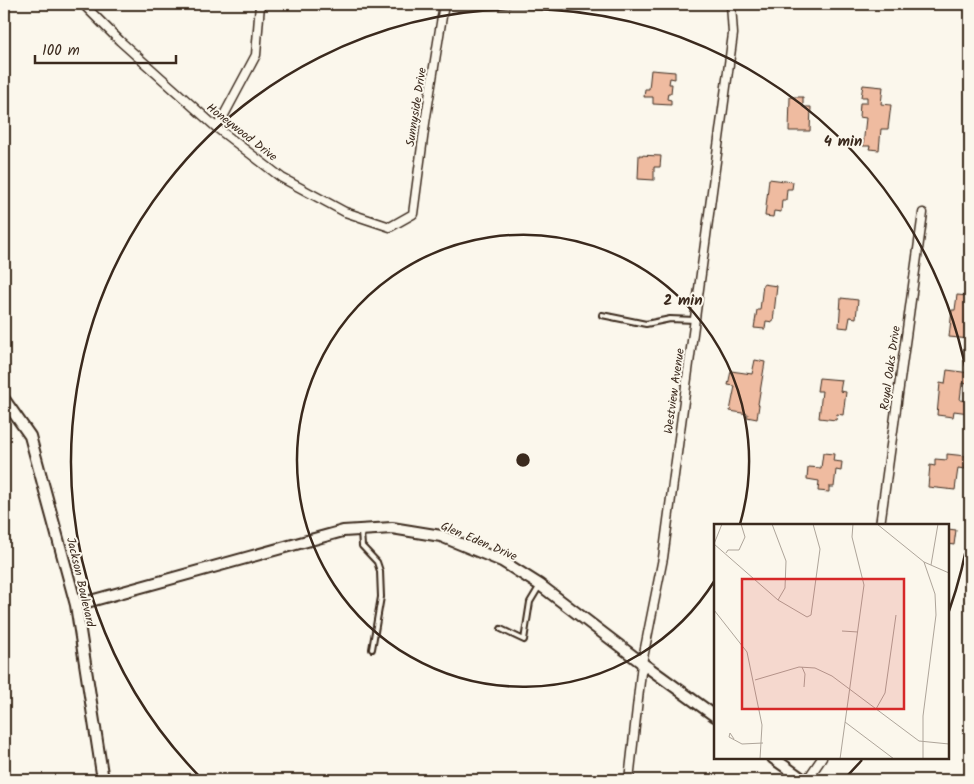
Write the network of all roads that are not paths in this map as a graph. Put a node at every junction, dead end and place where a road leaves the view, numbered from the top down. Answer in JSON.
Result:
{"nodes":[{"id":1,"x":82,"y":4,"type":"edge"},
{"id":2,"x":260,"y":4,"type":"edge"},
{"id":3,"x":444,"y":4,"type":"edge"},
{"id":4,"x":732,"y":4,"type":"edge"},
{"id":5,"x":217,"y":128,"type":"junction"},
{"id":6,"x":412,"y":214,"type":"joint"},
{"id":7,"x":923,"y":214,"type":"dead end"},
{"id":8,"x":602,"y":315,"type":"dead end"},
{"id":9,"x":695,"y":320,"type":"junction"},
{"id":10,"x":4,"y":400,"type":"edge"},
{"id":11,"x":880,"y":524,"type":"edge"},
{"id":12,"x":361,"y":530,"type":"junction"},
{"id":13,"x":540,"y":585,"type":"junction"},
{"id":14,"x":76,"y":605,"type":"junction"},
{"id":15,"x":501,"y":629,"type":"dead end"},
{"id":16,"x":372,"y":649,"type":"dead end"},
{"id":17,"x":642,"y":663,"type":"junction"},
{"id":18,"x":714,"y":715,"type":"edge"},
{"id":19,"x":774,"y":759,"type":"edge"},
{"id":20,"x":821,"y":759,"type":"edge"},
{"id":21,"x":103,"y":780,"type":"edge"},
{"id":22,"x":629,"y":780,"type":"edge"},
{"id":23,"x":804,"y":780,"type":"edge"},
{"id":24,"x":807,"y":780,"type":"edge"}],
"edges":[{"from":1,"to":5,"type":"street","name":"Honeywood Drive"},
{"from":2,"to":5,"type":"street"},
{"from":3,"to":6,"type":"street","name":"Sunnyside Drive"},
{"from":4,"to":9,"type":"street","name":"Westview Avenue"},
{"from":5,"to":6,"type":"street","name":"Honeywood Drive"},
{"from":7,"to":11,"type":"street","name":"Royal Oaks Drive"},
{"from":8,"to":9,"type":"lane"},
{"from":9,"to":17,"type":"street","name":"Westview Avenue"},
{"from":10,"to":14,"type":"street","name":"Jackson Boulevard"},
{"from":12,"to":13,"type":"street","name":"Glen Eden Drive"},
{"from":12,"to":14,"type":"street","name":"Glen Eden Drive"},
{"from":12,"to":16,"type":"lane"},
{"from":13,"to":15,"type":"lane"},
{"from":13,"to":17,"type":"street","name":"Glen Eden Drive"},
{"from":14,"to":21,"type":"street","name":"Jackson Boulevard"},
{"from":17,"to":18,"type":"street","name":"Glen Eden Drive"},
{"from":17,"to":22,"type":"street","name":"Westview Avenue"},
{"from":19,"to":23,"type":"street"},
{"from":20,"to":24,"type":"street"}]}
